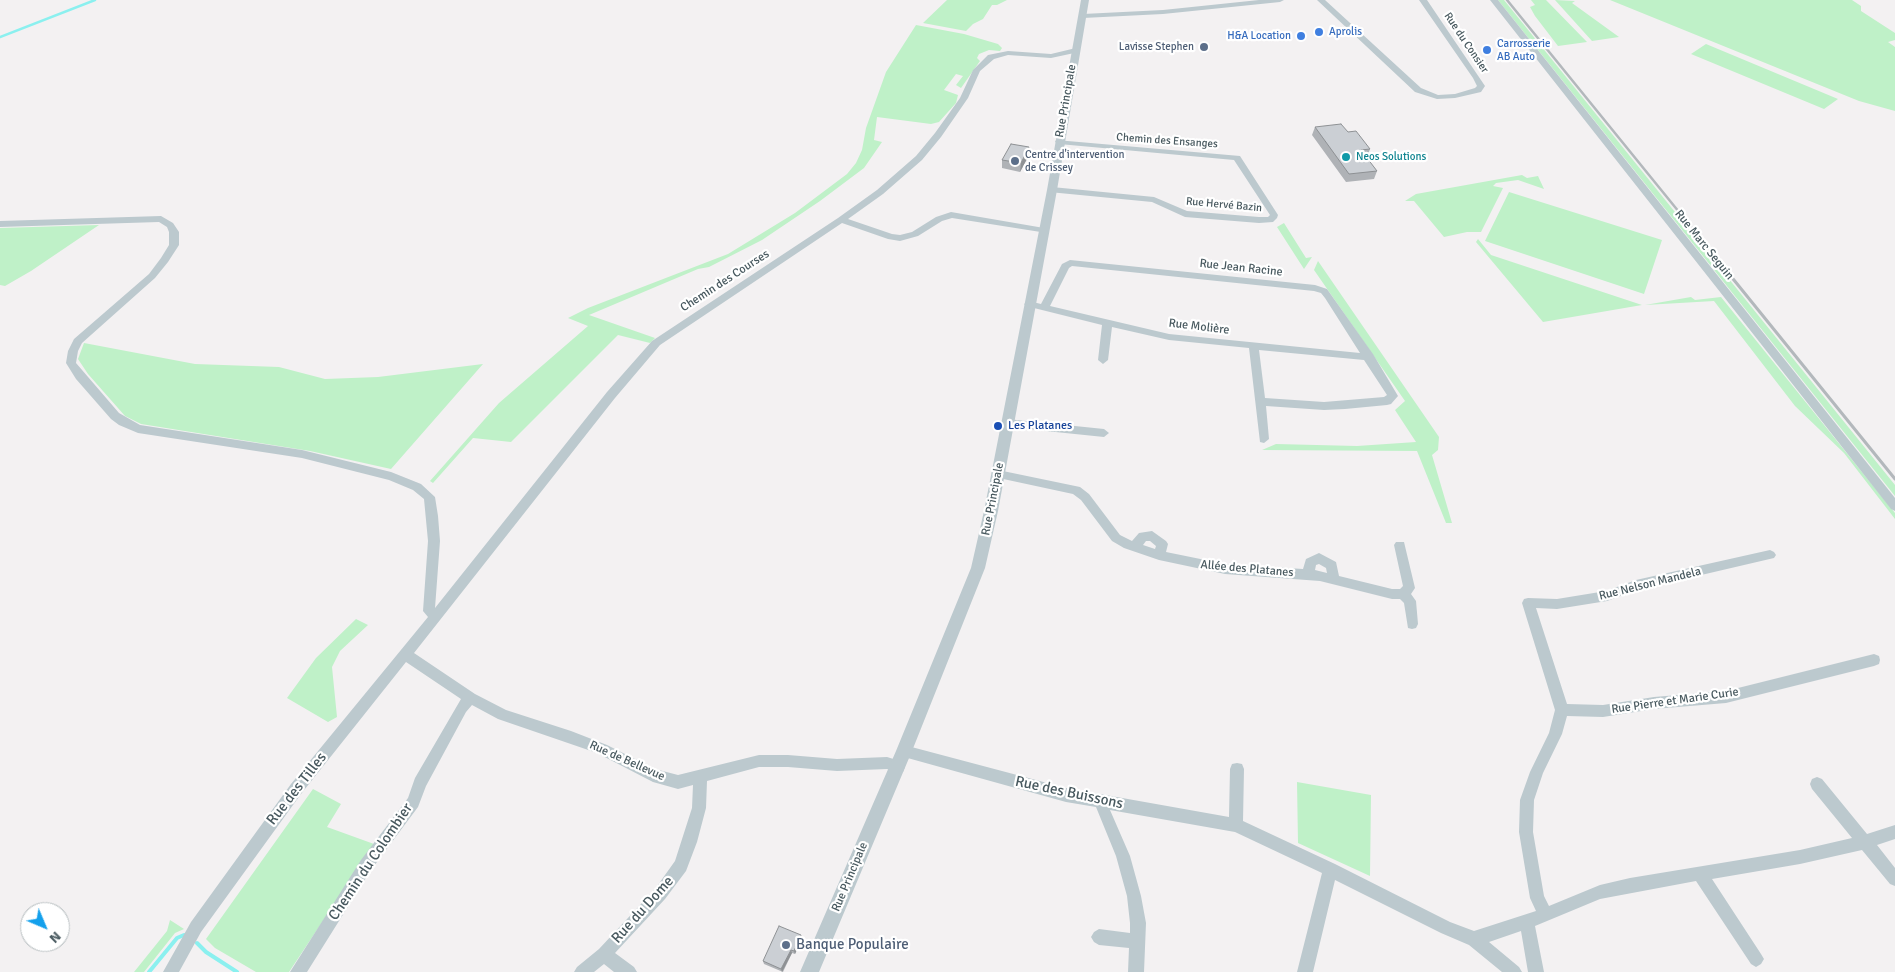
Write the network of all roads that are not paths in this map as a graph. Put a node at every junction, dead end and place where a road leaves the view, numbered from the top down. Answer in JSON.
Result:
{"nodes":[{"id":1,"x":1280,"y":0,"type":"edge"},
{"id":2,"x":1321,"y":0,"type":"edge"},
{"id":3,"x":1423,"y":0,"type":"edge"},
{"id":4,"x":1494,"y":0,"type":"edge"},
{"id":5,"x":1246,"y":2,"type":"edge"},
{"id":6,"x":1084,"y":8,"type":"edge"},
{"id":7,"x":1076,"y":50,"type":"junction"},
{"id":8,"x":1059,"y":142,"type":"junction"},
{"id":9,"x":1258,"y":189,"type":"joint"},
{"id":10,"x":1052,"y":190,"type":"junction"},
{"id":11,"x":841,"y":220,"type":"junction"},
{"id":12,"x":0,"y":224,"type":"edge"},
{"id":13,"x":1044,"y":231,"type":"junction"},
{"id":14,"x":1029,"y":304,"type":"junction"},
{"id":15,"x":1044,"y":308,"type":"junction"},
{"id":16,"x":1107,"y":323,"type":"junction"},
{"id":17,"x":1254,"y":347,"type":"junction"},
{"id":18,"x":1368,"y":357,"type":"junction"},
{"id":19,"x":1103,"y":360,"type":"dead end"},
{"id":20,"x":1383,"y":401,"type":"joint"},
{"id":21,"x":1260,"y":402,"type":"junction"},
{"id":22,"x":1007,"y":423,"type":"junction"},
{"id":23,"x":1104,"y":432,"type":"dead end"},
{"id":24,"x":1264,"y":439,"type":"dead end"},
{"id":25,"x":998,"y":474,"type":"junction"},
{"id":26,"x":1895,"y":506,"type":"edge"},
{"id":27,"x":1400,"y":545,"type":"dead end"},
{"id":28,"x":1770,"y":555,"type":"dead end"},
{"id":29,"x":1308,"y":574,"type":"junction"},
{"id":30,"x":1333,"y":579,"type":"junction"},
{"id":31,"x":1403,"y":594,"type":"junction"},
{"id":32,"x":436,"y":616,"type":"junction"},
{"id":33,"x":1412,"y":624,"type":"dead end"},
{"id":34,"x":405,"y":654,"type":"junction"},
{"id":35,"x":1874,"y":660,"type":"dead end"},
{"id":36,"x":470,"y":698,"type":"junction"},
{"id":37,"x":1562,"y":710,"type":"junction"},
{"id":38,"x":904,"y":751,"type":"junction"},
{"id":39,"x":898,"y":767,"type":"junction"},
{"id":40,"x":1236,"y":769,"type":"dead end"},
{"id":41,"x":700,"y":778,"type":"junction"},
{"id":42,"x":1816,"y":784,"type":"dead end"},
{"id":43,"x":1104,"y":801,"type":"junction"},
{"id":44,"x":1236,"y":825,"type":"junction"},
{"id":45,"x":1895,"y":832,"type":"edge"},
{"id":46,"x":1865,"y":842,"type":"junction"},
{"id":47,"x":1330,"y":869,"type":"junction"},
{"id":48,"x":1700,"y":874,"type":"junction"},
{"id":49,"x":1895,"y":879,"type":"edge"},
{"id":50,"x":1546,"y":915,"type":"junction"},
{"id":51,"x":1527,"y":922,"type":"junction"},
{"id":52,"x":1099,"y":937,"type":"dead end"},
{"id":53,"x":1474,"y":939,"type":"junction"},
{"id":54,"x":1138,"y":942,"type":"junction"},
{"id":55,"x":604,"y":954,"type":"junction"},
{"id":56,"x":1756,"y":959,"type":"dead end"},
{"id":57,"x":171,"y":972,"type":"edge"},
{"id":58,"x":298,"y":972,"type":"edge"},
{"id":59,"x":582,"y":972,"type":"edge"},
{"id":60,"x":630,"y":972,"type":"edge"},
{"id":61,"x":809,"y":972,"type":"edge"},
{"id":62,"x":1136,"y":972,"type":"edge"},
{"id":63,"x":1305,"y":972,"type":"edge"},
{"id":64,"x":1514,"y":972,"type":"edge"},
{"id":65,"x":1536,"y":972,"type":"edge"}],
"edges":[{"from":1,"to":5,"type":"street"},
{"from":2,"to":3,"type":"street","name":"Rue du Consier"},
{"from":4,"to":26,"type":"street","name":"Rue Marc Seguin"},
{"from":5,"to":6,"type":"street"},
{"from":6,"to":7,"type":"street","name":"Rue Principale"},
{"from":7,"to":8,"type":"street","name":"Rue Principale"},
{"from":7,"to":11,"type":"street","name":"Chemin des Courses"},
{"from":8,"to":9,"type":"street","name":"Chemin des Ensanges"},
{"from":8,"to":10,"type":"street","name":"Rue Principale"},
{"from":9,"to":10,"type":"street","name":"Rue Hervé Bazin"},
{"from":10,"to":13,"type":"street","name":"Rue Principale"},
{"from":11,"to":13,"type":"street"},
{"from":11,"to":32,"type":"street","name":"Chemin des Courses"},
{"from":12,"to":32,"type":"street"},
{"from":13,"to":14,"type":"street","name":"Rue Principale"},
{"from":14,"to":15,"type":"street","name":"Rue Molière"},
{"from":14,"to":22,"type":"street","name":"Rue Principale"},
{"from":15,"to":16,"type":"street","name":"Rue Molière"},
{"from":15,"to":18,"type":"street","name":"Rue Jean Racine"},
{"from":16,"to":17,"type":"street","name":"Rue Molière"},
{"from":16,"to":19,"type":"street"},
{"from":17,"to":18,"type":"street","name":"Rue Molière"},
{"from":17,"to":21,"type":"street"},
{"from":18,"to":20,"type":"street","name":"Rue Jean Racine"},
{"from":20,"to":21,"type":"street"},
{"from":21,"to":24,"type":"street"},
{"from":22,"to":23,"type":"street"},
{"from":22,"to":25,"type":"street","name":"Rue Principale"},
{"from":25,"to":29,"type":"street","name":"Allée des Platanes"},
{"from":25,"to":38,"type":"street","name":"Rue Principale"},
{"from":27,"to":31,"type":"street"},
{"from":28,"to":37,"type":"street","name":"Rue Nelson Mandela"},
{"from":29,"to":30,"type":"street","name":"Allée des Platanes"},
{"from":29,"to":30,"type":"street"},
{"from":30,"to":31,"type":"street","name":"Allée des Platanes"},
{"from":31,"to":33,"type":"street"},
{"from":32,"to":34,"type":"street","name":"Rue des Tilles"},
{"from":34,"to":36,"type":"street","name":"Rue de Bellevue"},
{"from":34,"to":57,"type":"street","name":"Rue des Tilles"},
{"from":35,"to":37,"type":"street","name":"Rue Pierre et Marie Curie"},
{"from":36,"to":41,"type":"street","name":"Rue de Bellevue"},
{"from":36,"to":58,"type":"street","name":"Chemin du Colombier"},
{"from":37,"to":50,"type":"street"},
{"from":38,"to":39,"type":"street","name":"Rue Principale"},
{"from":38,"to":43,"type":"street","name":"Rue des Buissons"},
{"from":39,"to":41,"type":"street","name":"Rue de Bellevue"},
{"from":39,"to":61,"type":"street","name":"Rue Principale"},
{"from":40,"to":44,"type":"street"},
{"from":41,"to":55,"type":"street","name":"Rue du Dome"},
{"from":42,"to":46,"type":"street"},
{"from":43,"to":44,"type":"street","name":"Rue des Buissons"},
{"from":43,"to":54,"type":"street"},
{"from":44,"to":47,"type":"street","name":"Rue des Buissons"},
{"from":45,"to":46,"type":"street"},
{"from":46,"to":48,"type":"street"},
{"from":46,"to":49,"type":"street"},
{"from":47,"to":53,"type":"street","name":"Rue des Buissons"},
{"from":47,"to":63,"type":"street"},
{"from":48,"to":50,"type":"street"},
{"from":48,"to":56,"type":"street"},
{"from":50,"to":51,"type":"street"},
{"from":51,"to":53,"type":"street"},
{"from":51,"to":65,"type":"street"},
{"from":52,"to":54,"type":"street"},
{"from":53,"to":64,"type":"street","name":"Rue des Buissons"},
{"from":54,"to":62,"type":"street"},
{"from":55,"to":59,"type":"street","name":"Rue du Dome"},
{"from":55,"to":60,"type":"street","name":"Rue du Dome"}]}
